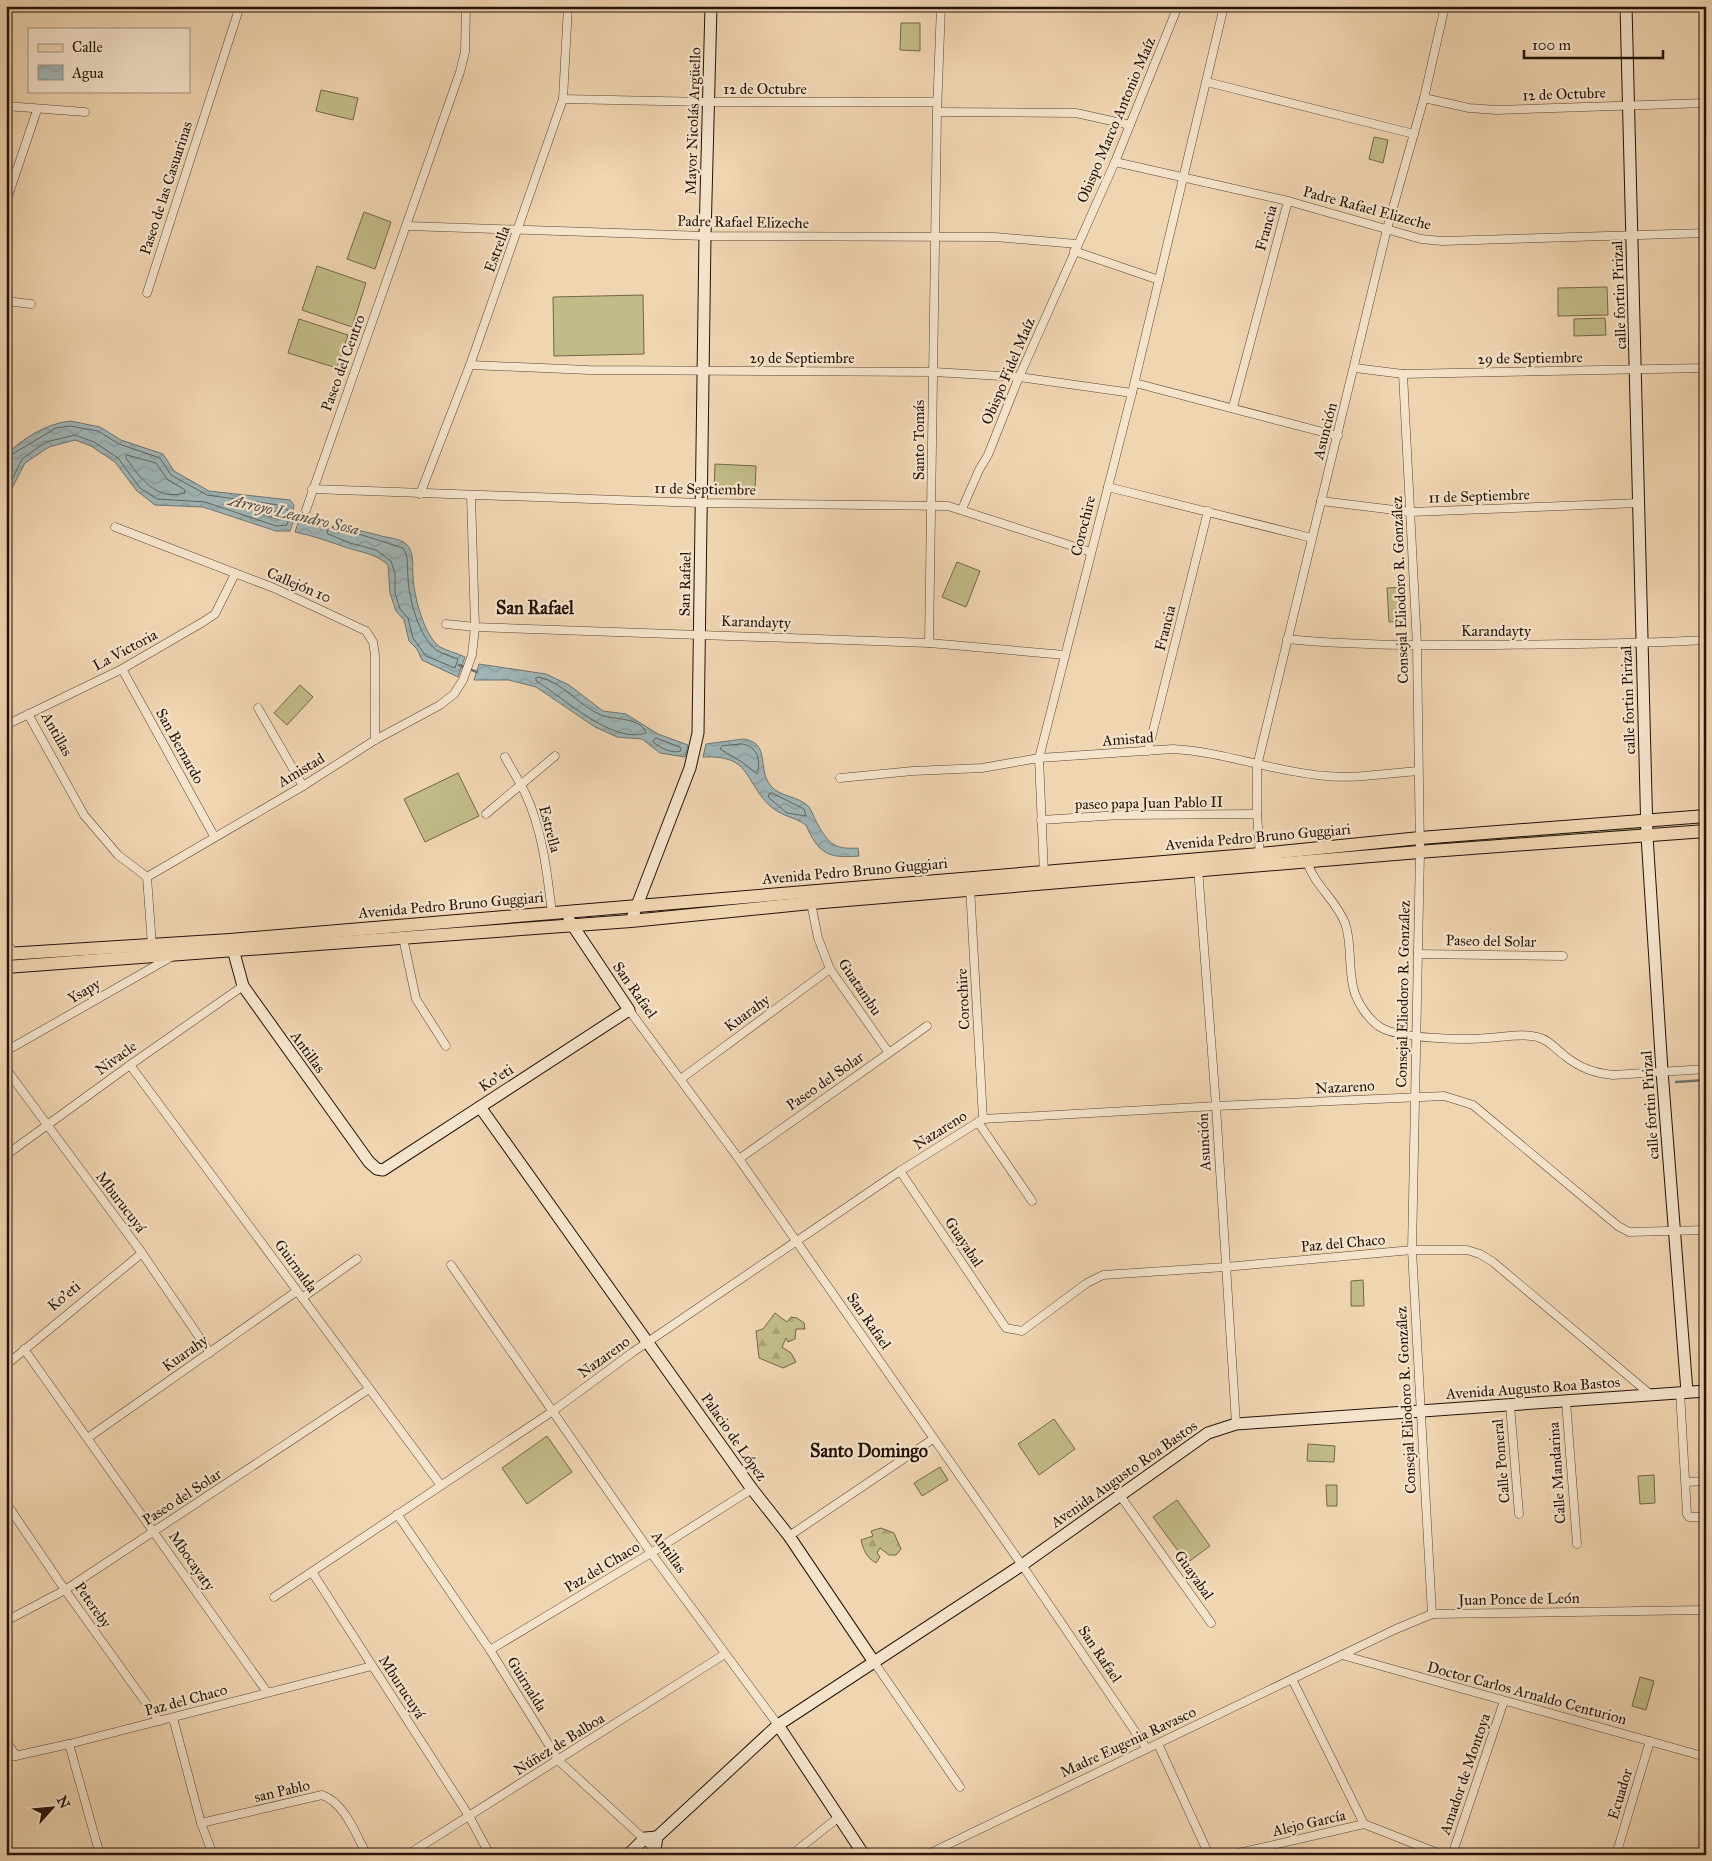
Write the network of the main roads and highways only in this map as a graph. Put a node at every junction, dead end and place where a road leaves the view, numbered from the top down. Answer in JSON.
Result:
{"nodes":[{"id":1,"x":1706,"y":816,"type":"edge"},
{"id":2,"x":1706,"y":831,"type":"edge"},
{"id":3,"x":1260,"y":860,"type":"junction"},
{"id":4,"x":970,"y":884,"type":"junction"},
{"id":5,"x":232,"y":946,"type":"junction"},
{"id":6,"x":10,"y":954,"type":"edge"},
{"id":7,"x":12,"y":966,"type":"edge"}],
"edges":[{"from":1,"to":3,"type":"main road","name":"Avenida Pedro Bruno Guggiari"},
{"from":2,"to":3,"type":"main road","name":"Avenida Pedro Bruno Guggiari"},
{"from":3,"to":4,"type":"main road","name":"Avenida Pedro Bruno Guggiari"},
{"from":4,"to":5,"type":"main road","name":"Avenida Pedro Bruno Guggiari"},
{"from":4,"to":5,"type":"main road","name":"Avenida Pedro Bruno Guggiari"},
{"from":5,"to":6,"type":"main road","name":"Avenida Pedro Bruno Guggiari"},
{"from":5,"to":7,"type":"main road","name":"Avenida Pedro Bruno Guggiari"}]}
